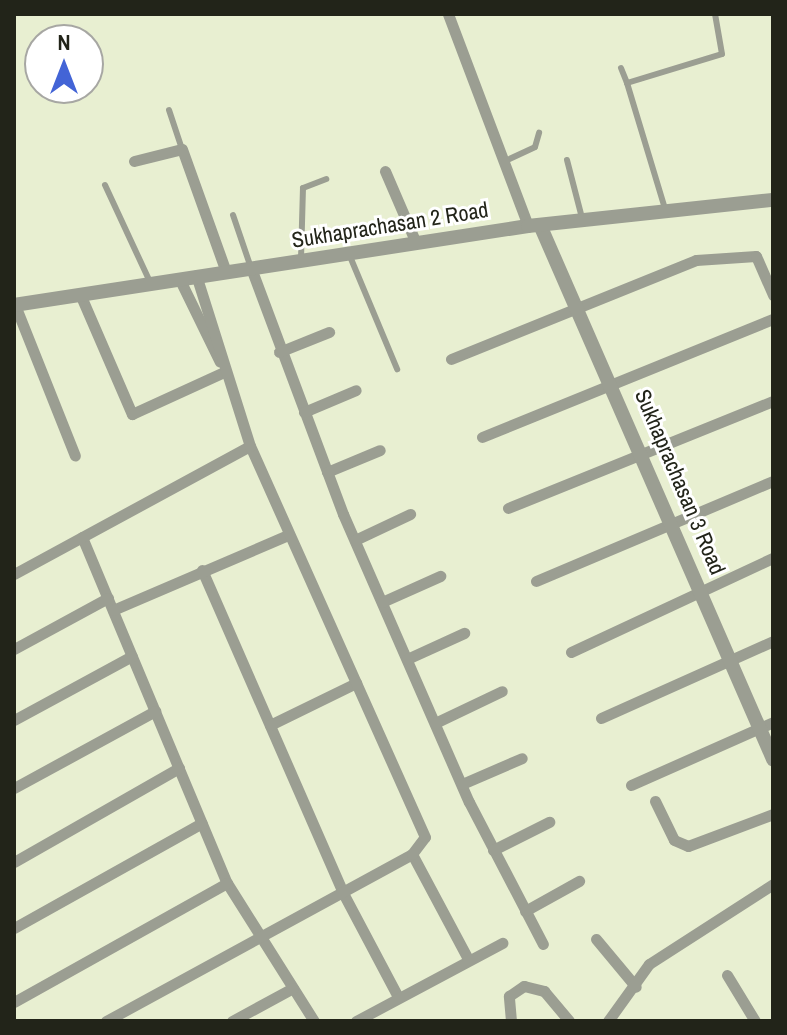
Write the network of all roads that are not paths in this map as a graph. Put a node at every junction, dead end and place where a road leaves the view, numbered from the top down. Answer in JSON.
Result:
{"nodes":[{"id":1,"x":448,"y":14,"type":"edge"},
{"id":2,"x":715,"y":14,"type":"edge"},
{"id":3,"x":621,"y":68,"type":"dead end"},
{"id":4,"x":627,"y":83,"type":"junction"},
{"id":5,"x":169,"y":110,"type":"dead end"},
{"id":6,"x":539,"y":133,"type":"dead end"},
{"id":7,"x":182,"y":149,"type":"junction"},
{"id":8,"x":567,"y":160,"type":"dead end"},
{"id":9,"x":134,"y":161,"type":"dead end"},
{"id":10,"x":503,"y":162,"type":"junction"},
{"id":11,"x":385,"y":171,"type":"dead end"},
{"id":12,"x":326,"y":179,"type":"dead end"},
{"id":13,"x":105,"y":185,"type":"dead end"},
{"id":14,"x":773,"y":200,"type":"edge"},
{"id":15,"x":233,"y":215,"type":"dead end"},
{"id":16,"x":667,"y":215,"type":"junction"},
{"id":17,"x":582,"y":220,"type":"junction"},
{"id":18,"x":534,"y":225,"type":"junction"},
{"id":19,"x":416,"y":243,"type":"junction"},
{"id":20,"x":348,"y":253,"type":"junction"},
{"id":21,"x":301,"y":261,"type":"junction"},
{"id":22,"x":251,"y":268,"type":"junction"},
{"id":23,"x":226,"y":272,"type":"junction"},
{"id":24,"x":196,"y":275,"type":"junction"},
{"id":25,"x":179,"y":278,"type":"junction"},
{"id":26,"x":150,"y":282,"type":"junction"},
{"id":27,"x":80,"y":294,"type":"junction"},
{"id":28,"x":773,"y":295,"type":"edge"},
{"id":29,"x":14,"y":305,"type":"edge"},
{"id":30,"x":581,"y":305,"type":"junction"},
{"id":31,"x":773,"y":319,"type":"edge"},
{"id":32,"x":329,"y":332,"type":"dead end"},
{"id":33,"x":279,"y":352,"type":"junction"},
{"id":34,"x":451,"y":359,"type":"dead end"},
{"id":35,"x":222,"y":367,"type":"junction"},
{"id":36,"x":397,"y":369,"type":"dead end"},
{"id":37,"x":615,"y":383,"type":"junction"},
{"id":38,"x":356,"y":390,"type":"dead end"},
{"id":39,"x":773,"y":401,"type":"edge"},
{"id":40,"x":304,"y":412,"type":"junction"},
{"id":41,"x":482,"y":437,"type":"dead end"},
{"id":42,"x":250,"y":446,"type":"junction"},
{"id":43,"x":380,"y":450,"type":"dead end"},
{"id":44,"x":644,"y":453,"type":"junction"},
{"id":45,"x":75,"y":456,"type":"dead end"},
{"id":46,"x":327,"y":472,"type":"junction"},
{"id":47,"x":773,"y":481,"type":"edge"},
{"id":48,"x":508,"y":508,"type":"dead end"},
{"id":49,"x":410,"y":514,"type":"dead end"},
{"id":50,"x":673,"y":521,"type":"junction"},
{"id":51,"x":288,"y":535,"type":"junction"},
{"id":52,"x":82,"y":537,"type":"junction"},
{"id":53,"x":355,"y":540,"type":"junction"},
{"id":54,"x":773,"y":558,"type":"edge"},
{"id":55,"x":202,"y":570,"type":"junction"},
{"id":56,"x":14,"y":574,"type":"edge"},
{"id":57,"x":440,"y":576,"type":"dead end"},
{"id":58,"x":536,"y":581,"type":"dead end"},
{"id":59,"x":702,"y":590,"type":"junction"},
{"id":60,"x":108,"y":598,"type":"junction"},
{"id":61,"x":382,"y":602,"type":"junction"},
{"id":62,"x":113,"y":610,"type":"junction"},
{"id":63,"x":464,"y":633,"type":"dead end"},
{"id":64,"x":773,"y":641,"type":"edge"},
{"id":65,"x":14,"y":649,"type":"edge"},
{"id":66,"x":571,"y":652,"type":"dead end"},
{"id":67,"x":132,"y":656,"type":"junction"},
{"id":68,"x":407,"y":659,"type":"junction"},
{"id":69,"x":731,"y":660,"type":"junction"},
{"id":70,"x":356,"y":683,"type":"junction"},
{"id":71,"x":502,"y":691,"type":"dead end"},
{"id":72,"x":155,"y":711,"type":"junction"},
{"id":73,"x":601,"y":718,"type":"dead end"},
{"id":74,"x":14,"y":720,"type":"edge"},
{"id":75,"x":435,"y":723,"type":"junction"},
{"id":76,"x":766,"y":724,"type":"edge"},
{"id":77,"x":270,"y":725,"type":"junction"},
{"id":78,"x":522,"y":758,"type":"dead end"},
{"id":79,"x":773,"y":759,"type":"edge"},
{"id":80,"x":179,"y":768,"type":"junction"},
{"id":81,"x":462,"y":784,"type":"junction"},
{"id":82,"x":631,"y":785,"type":"dead end"},
{"id":83,"x":14,"y":788,"type":"edge"},
{"id":84,"x":655,"y":801,"type":"dead end"},
{"id":85,"x":773,"y":814,"type":"edge"},
{"id":86,"x":549,"y":822,"type":"dead end"},
{"id":87,"x":202,"y":823,"type":"junction"},
{"id":88,"x":493,"y":850,"type":"junction"},
{"id":89,"x":412,"y":854,"type":"junction"},
{"id":90,"x":14,"y":862,"type":"edge"},
{"id":91,"x":579,"y":881,"type":"dead end"},
{"id":92,"x":227,"y":883,"type":"junction"},
{"id":93,"x":773,"y":884,"type":"edge"},
{"id":94,"x":343,"y":893,"type":"junction"},
{"id":95,"x":525,"y":911,"type":"junction"},
{"id":96,"x":14,"y":928,"type":"edge"},
{"id":97,"x":260,"y":935,"type":"junction"},
{"id":98,"x":596,"y":939,"type":"dead end"},
{"id":99,"x":502,"y":943,"type":"dead end"},
{"id":100,"x":543,"y":944,"type":"dead end"},
{"id":101,"x":468,"y":959,"type":"junction"},
{"id":102,"x":727,"y":975,"type":"dead end"},
{"id":103,"x":636,"y":987,"type":"junction"},
{"id":104,"x":293,"y":988,"type":"junction"},
{"id":105,"x":398,"y":997,"type":"junction"},
{"id":106,"x":14,"y":1002,"type":"edge"},
{"id":107,"x":106,"y":1021,"type":"edge"},
{"id":108,"x":232,"y":1021,"type":"edge"},
{"id":109,"x":314,"y":1021,"type":"edge"},
{"id":110,"x":356,"y":1021,"type":"edge"},
{"id":111,"x":511,"y":1021,"type":"edge"},
{"id":112,"x":569,"y":1021,"type":"edge"},
{"id":113,"x":608,"y":1021,"type":"edge"},
{"id":114,"x":755,"y":1021,"type":"edge"}],
"edges":[{"from":1,"to":10,"type":"street"},
{"from":2,"to":4,"type":"lane"},
{"from":3,"to":4,"type":"lane"},
{"from":4,"to":16,"type":"lane"},
{"from":5,"to":7,"type":"lane"},
{"from":6,"to":10,"type":"lane"},
{"from":7,"to":9,"type":"street"},
{"from":7,"to":23,"type":"street"},
{"from":8,"to":17,"type":"lane"},
{"from":10,"to":18,"type":"street"},
{"from":11,"to":19,"type":"street"},
{"from":12,"to":21,"type":"lane"},
{"from":13,"to":26,"type":"lane"},
{"from":14,"to":16,"type":"street","name":"Sukhaprachasan 2 Road"},
{"from":15,"to":22,"type":"lane"},
{"from":16,"to":17,"type":"street","name":"Sukhaprachasan 2 Road"},
{"from":17,"to":18,"type":"street","name":"Sukhaprachasan 2 Road"},
{"from":18,"to":19,"type":"street","name":"Sukhaprachasan 2 Road"},
{"from":18,"to":30,"type":"street","name":"Sukhaprachasan 3 Road"},
{"from":19,"to":20,"type":"street","name":"Sukhaprachasan 2 Road"},
{"from":20,"to":21,"type":"street","name":"Sukhaprachasan 2 Road"},
{"from":20,"to":36,"type":"lane"},
{"from":21,"to":22,"type":"street","name":"Sukhaprachasan 2 Road"},
{"from":22,"to":23,"type":"street","name":"Sukhaprachasan 2 Road"},
{"from":22,"to":33,"type":"street"},
{"from":23,"to":24,"type":"street","name":"Sukhaprachasan 2 Road"},
{"from":24,"to":25,"type":"street","name":"Sukhaprachasan 2 Road"},
{"from":24,"to":35,"type":"street"},
{"from":25,"to":26,"type":"street","name":"Sukhaprachasan 2 Road"},
{"from":25,"to":35,"type":"street"},
{"from":26,"to":27,"type":"street","name":"Sukhaprachasan 2 Road"},
{"from":27,"to":29,"type":"street","name":"Sukhaprachasan 2 Road"},
{"from":27,"to":35,"type":"street"},
{"from":28,"to":30,"type":"street"},
{"from":29,"to":45,"type":"street"},
{"from":30,"to":34,"type":"street"},
{"from":30,"to":37,"type":"street","name":"Sukhaprachasan 3 Road"},
{"from":31,"to":37,"type":"street"},
{"from":32,"to":33,"type":"street"},
{"from":33,"to":40,"type":"street"},
{"from":35,"to":42,"type":"street"},
{"from":37,"to":41,"type":"street"},
{"from":37,"to":44,"type":"street","name":"Sukhaprachasan 3 Road"},
{"from":38,"to":40,"type":"street"},
{"from":39,"to":44,"type":"street"},
{"from":40,"to":46,"type":"street"},
{"from":42,"to":51,"type":"street"},
{"from":42,"to":52,"type":"street"},
{"from":43,"to":46,"type":"street"},
{"from":44,"to":48,"type":"street"},
{"from":44,"to":50,"type":"street","name":"Sukhaprachasan 3 Road"},
{"from":46,"to":53,"type":"street"},
{"from":47,"to":50,"type":"street"},
{"from":49,"to":53,"type":"street"},
{"from":50,"to":58,"type":"street"},
{"from":50,"to":59,"type":"street","name":"Sukhaprachasan 3 Road"},
{"from":51,"to":55,"type":"street"},
{"from":51,"to":70,"type":"street"},
{"from":52,"to":56,"type":"street"},
{"from":52,"to":60,"type":"street"},
{"from":53,"to":61,"type":"street"},
{"from":54,"to":59,"type":"street"},
{"from":55,"to":62,"type":"street"},
{"from":55,"to":77,"type":"street"},
{"from":57,"to":61,"type":"street"},
{"from":59,"to":66,"type":"street"},
{"from":59,"to":69,"type":"street","name":"Sukhaprachasan 3 Road"},
{"from":60,"to":62,"type":"street"},
{"from":60,"to":65,"type":"street"},
{"from":61,"to":68,"type":"street"},
{"from":62,"to":67,"type":"street"},
{"from":63,"to":68,"type":"street"},
{"from":64,"to":69,"type":"street"},
{"from":67,"to":72,"type":"street"},
{"from":67,"to":74,"type":"street"},
{"from":68,"to":75,"type":"street"},
{"from":69,"to":73,"type":"street"},
{"from":69,"to":76,"type":"street","name":"Sukhaprachasan 3 Road"},
{"from":70,"to":77,"type":"street"},
{"from":70,"to":89,"type":"street"},
{"from":71,"to":75,"type":"street"},
{"from":72,"to":80,"type":"street"},
{"from":72,"to":83,"type":"street"},
{"from":75,"to":81,"type":"street"},
{"from":76,"to":79,"type":"street","name":"Sukhaprachasan 3 Road"},
{"from":76,"to":82,"type":"street"},
{"from":77,"to":94,"type":"street"},
{"from":78,"to":81,"type":"street"},
{"from":80,"to":87,"type":"street"},
{"from":80,"to":90,"type":"street"},
{"from":81,"to":88,"type":"street"},
{"from":84,"to":85,"type":"street"},
{"from":86,"to":88,"type":"street"},
{"from":87,"to":92,"type":"street"},
{"from":87,"to":96,"type":"street"},
{"from":88,"to":95,"type":"street"},
{"from":89,"to":94,"type":"street"},
{"from":89,"to":101,"type":"street"},
{"from":91,"to":95,"type":"street"},
{"from":92,"to":97,"type":"street"},
{"from":92,"to":106,"type":"street"},
{"from":93,"to":103,"type":"street"},
{"from":94,"to":97,"type":"street"},
{"from":94,"to":105,"type":"street"},
{"from":95,"to":100,"type":"street"},
{"from":97,"to":104,"type":"street"},
{"from":97,"to":107,"type":"street"},
{"from":98,"to":103,"type":"street"},
{"from":99,"to":101,"type":"street"},
{"from":101,"to":105,"type":"street"},
{"from":102,"to":114,"type":"street"},
{"from":103,"to":113,"type":"street"},
{"from":104,"to":108,"type":"street"},
{"from":104,"to":109,"type":"street"},
{"from":105,"to":110,"type":"street"},
{"from":111,"to":112,"type":"street"}]}
